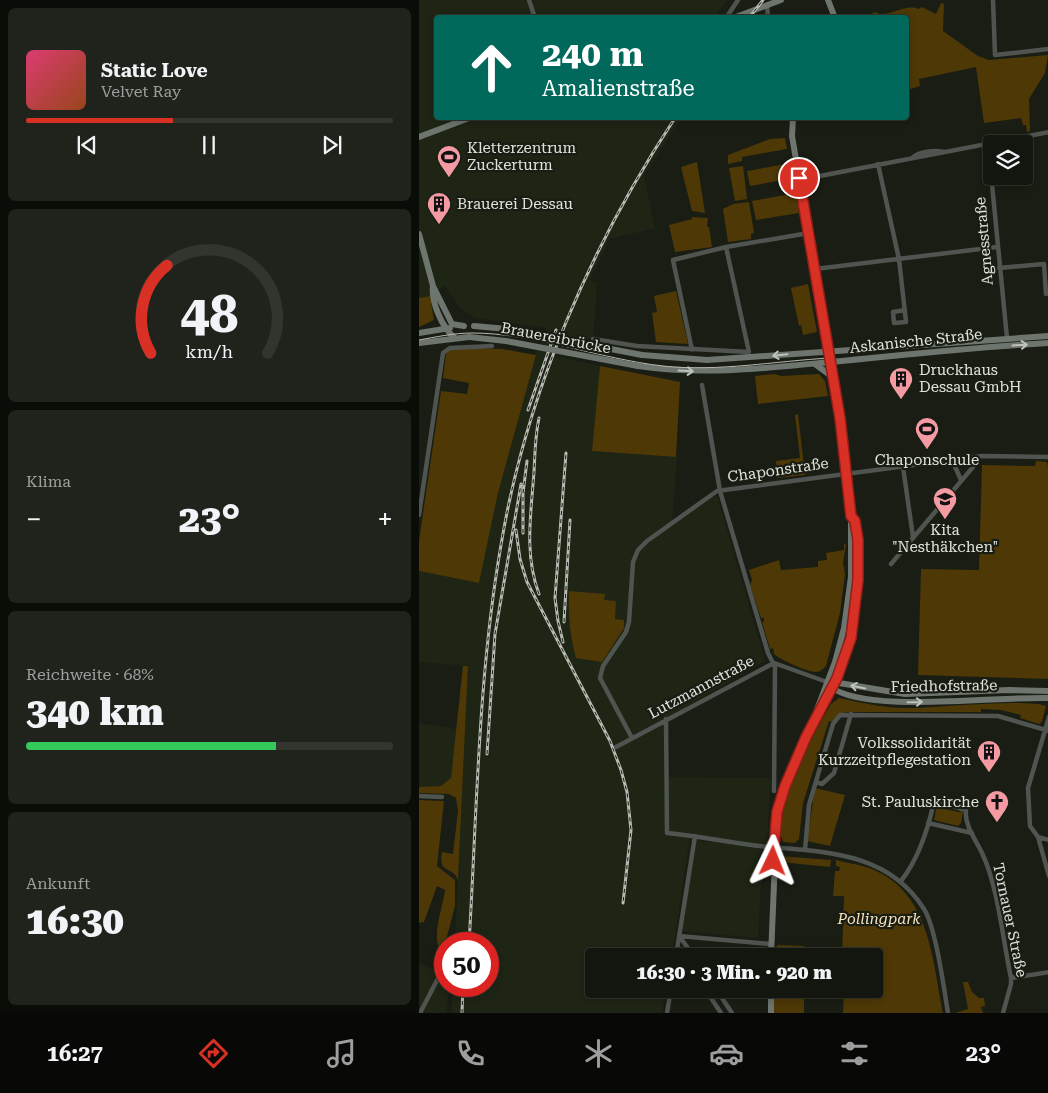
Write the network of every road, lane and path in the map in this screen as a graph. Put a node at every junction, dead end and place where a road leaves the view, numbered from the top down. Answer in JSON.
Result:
{"nodes":[{"id":1,"x":529,"y":0,"type":"edge"},
{"id":2,"x":738,"y":0,"type":"edge"},
{"id":3,"x":781,"y":0,"type":"edge"},
{"id":4,"x":828,"y":0,"type":"edge"},
{"id":5,"x":993,"y":0,"type":"edge"},
{"id":6,"x":767,"y":5,"type":"junction"},
{"id":7,"x":534,"y":15,"type":"edge"},
{"id":8,"x":728,"y":15,"type":"edge"},
{"id":9,"x":741,"y":15,"type":"edge"},
{"id":10,"x":769,"y":15,"type":"edge"},
{"id":11,"x":834,"y":15,"type":"edge"},
{"id":12,"x":1048,"y":49,"type":"edge"},
{"id":13,"x":464,"y":120,"type":"edge"},
{"id":14,"x":793,"y":120,"type":"edge"},
{"id":15,"x":1048,"y":132,"type":"edge"},
{"id":16,"x":1032,"y":135,"type":"edge"},
{"id":17,"x":419,"y":137,"type":"edge"},
{"id":18,"x":983,"y":144,"type":"edge"},
{"id":19,"x":879,"y":164,"type":"junction"},
{"id":20,"x":799,"y":180,"type":"junction"},
{"id":21,"x":992,"y":185,"type":"edge"},
{"id":22,"x":809,"y":233,"type":"junction"},
{"id":23,"x":419,"y":234,"type":"edge"},
{"id":24,"x":726,"y":247,"type":"junction"},
{"id":25,"x":997,"y":247,"type":"junction"},
{"id":26,"x":899,"y":259,"type":"junction"},
{"id":27,"x":999,"y":268,"type":"junction"},
{"id":28,"x":815,"y":269,"type":"junction"},
{"id":29,"x":433,"y":286,"type":"junction"},
{"id":30,"x":1046,"y":294,"type":"dead end"},
{"id":31,"x":905,"y":310,"type":"dead end"},
{"id":32,"x":464,"y":326,"type":"junction"},
{"id":33,"x":446,"y":328,"type":"junction"},
{"id":34,"x":419,"y":333,"type":"edge"},
{"id":35,"x":1048,"y":336,"type":"edge"},
{"id":36,"x":455,"y":338,"type":"junction"},
{"id":37,"x":1007,"y":338,"type":"junction"},
{"id":38,"x":593,"y":339,"type":"dead end"},
{"id":39,"x":419,"y":343,"type":"edge"},
{"id":40,"x":1048,"y":343,"type":"edge"},
{"id":41,"x":492,"y":346,"type":"dead end"},
{"id":42,"x":692,"y":350,"type":"junction"},
{"id":43,"x":829,"y":351,"type":"junction"},
{"id":44,"x":642,"y":355,"type":"joint"},
{"id":45,"x":831,"y":362,"type":"junction"},
{"id":46,"x":813,"y":364,"type":"junction"},
{"id":47,"x":638,"y":366,"type":"joint"},
{"id":48,"x":834,"y":378,"type":"junction"},
{"id":49,"x":702,"y":384,"type":"dead end"},
{"id":50,"x":1048,"y":457,"type":"edge"},
{"id":51,"x":952,"y":460,"type":"junction"},
{"id":52,"x":903,"y":466,"type":"junction"},
{"id":53,"x":973,"y":467,"type":"dead end"},
{"id":54,"x":846,"y":473,"type":"junction"},
{"id":55,"x":961,"y":480,"type":"junction"},
{"id":56,"x":720,"y":491,"type":"junction"},
{"id":57,"x":419,"y":515,"type":"edge"},
{"id":58,"x":851,"y":516,"type":"junction"},
{"id":59,"x":913,"y":537,"type":"junction"},
{"id":60,"x":891,"y":564,"type":"dead end"},
{"id":61,"x":774,"y":663,"type":"junction"},
{"id":62,"x":827,"y":682,"type":"junction"},
{"id":63,"x":836,"y":682,"type":"junction"},
{"id":64,"x":833,"y":689,"type":"junction"},
{"id":65,"x":1048,"y":691,"type":"edge"},
{"id":66,"x":1048,"y":698,"type":"edge"},
{"id":67,"x":851,"y":714,"type":"junction"},
{"id":68,"x":1048,"y":717,"type":"edge"},
{"id":69,"x":666,"y":719,"type":"junction"},
{"id":70,"x":810,"y":728,"type":"junction"},
{"id":71,"x":1047,"y":731,"type":"edge"},
{"id":72,"x":632,"y":738,"type":"junction"},
{"id":73,"x":616,"y":747,"type":"dead end"},
{"id":74,"x":816,"y":782,"type":"junction"},
{"id":75,"x":774,"y":791,"type":"dead end"},
{"id":76,"x":419,"y":796,"type":"edge"},
{"id":77,"x":442,"y":797,"type":"dead end"},
{"id":78,"x":928,"y":823,"type":"junction"},
{"id":79,"x":972,"y":833,"type":"junction"},
{"id":80,"x":695,"y":836,"type":"junction"},
{"id":81,"x":1038,"y":837,"type":"junction"},
{"id":82,"x":1048,"y":840,"type":"edge"},
{"id":83,"x":774,"y":847,"type":"junction"},
{"id":84,"x":805,"y":850,"type":"junction"},
{"id":85,"x":1048,"y":876,"type":"edge"},
{"id":86,"x":901,"y":881,"type":"junction"},
{"id":87,"x":679,"y":936,"type":"junction"},
{"id":88,"x":771,"y":944,"type":"junction"},
{"id":89,"x":677,"y":948,"type":"edge"},
{"id":90,"x":688,"y":948,"type":"edge"},
{"id":91,"x":771,"y":948,"type":"edge"},
{"id":92,"x":1048,"y":972,"type":"edge"},
{"id":93,"x":1011,"y":978,"type":"junction"},
{"id":94,"x":434,"y":985,"type":"edge"},
{"id":95,"x":670,"y":998,"type":"edge"},
{"id":96,"x":711,"y":998,"type":"edge"},
{"id":97,"x":722,"y":998,"type":"edge"},
{"id":98,"x":771,"y":998,"type":"edge"},
{"id":99,"x":419,"y":1013,"type":"edge"},
{"id":100,"x":667,"y":1013,"type":"edge"},
{"id":101,"x":721,"y":1013,"type":"edge"},
{"id":102,"x":732,"y":1013,"type":"edge"},
{"id":103,"x":771,"y":1013,"type":"edge"},
{"id":104,"x":948,"y":1013,"type":"edge"},
{"id":105,"x":1003,"y":1013,"type":"edge"}],
"edges":[{"from":1,"to":7,"type":"street"},
{"from":2,"to":8,"type":"street"},
{"from":3,"to":6,"type":"main road"},
{"from":4,"to":11,"type":"main road"},
{"from":5,"to":12,"type":"street"},
{"from":6,"to":9,"type":"main road"},
{"from":6,"to":10,"type":"street"},
{"from":13,"to":17,"type":"main road"},
{"from":14,"to":20,"type":"main road"},
{"from":15,"to":16,"type":"street"},
{"from":18,"to":19,"type":"street"},
{"from":19,"to":20,"type":"street"},
{"from":19,"to":26,"type":"street"},
{"from":20,"to":22,"type":"main road"},
{"from":21,"to":25,"type":"street","name":"Agnesstraße"},
{"from":22,"to":24,"type":"street"},
{"from":22,"to":28,"type":"main road"},
{"from":23,"to":29,"type":"main road"},
{"from":24,"to":42,"type":"street"},
{"from":24,"to":42,"type":"street"},
{"from":25,"to":26,"type":"street"},
{"from":25,"to":27,"type":"street","name":"Agnesstraße"},
{"from":26,"to":28,"type":"street"},
{"from":26,"to":31,"type":"street"},
{"from":27,"to":30,"type":"street"},
{"from":27,"to":37,"type":"street","name":"Agnesstraße"},
{"from":28,"to":43,"type":"main road"},
{"from":29,"to":32,"type":"main road"},
{"from":29,"to":33,"type":"main road"},
{"from":32,"to":33,"type":"main road","name":"Brauereibrücke"},
{"from":32,"to":44,"type":"main road","name":"Brauereibrücke","bridge":true},
{"from":33,"to":34,"type":"main road","name":"Brauereibrücke"},
{"from":33,"to":36,"type":"main road"},
{"from":35,"to":37,"type":"main road","name":"Askanische Straße"},
{"from":36,"to":39,"type":"main road","name":"Brauereibrücke"},
{"from":36,"to":47,"type":"main road","name":"Brauereibrücke","bridge":true},
{"from":37,"to":43,"type":"main road","name":"Askanische Straße"},
{"from":38,"to":42,"type":"street"},
{"from":45,"to":40,"type":"main road","name":"Askanische Straße","one_way":true},
{"from":41,"to":57,"type":"street"},
{"from":43,"to":44,"type":"main road","name":"Askanische Straße","one_way":true},
{"from":43,"to":45,"type":"main road"},
{"from":45,"to":46,"type":"main road","name":"Askanische Straße"},
{"from":45,"to":48,"type":"main road"},
{"from":47,"to":46,"type":"main road","name":"Askanische Straße","one_way":true},
{"from":46,"to":48,"type":"main road"},
{"from":48,"to":54,"type":"main road"},
{"from":49,"to":56,"type":"street"},
{"from":50,"to":51,"type":"street","name":"Chaponstraße"},
{"from":51,"to":52,"type":"street","name":"Chaponstraße"},
{"from":51,"to":55,"type":"street"},
{"from":52,"to":54,"type":"street","name":"Chaponstraße"},
{"from":52,"to":59,"type":"street"},
{"from":53,"to":55,"type":"street"},
{"from":54,"to":56,"type":"street","name":"Chaponstraße"},
{"from":54,"to":58,"type":"main road"},
{"from":55,"to":59,"type":"street"},
{"from":56,"to":61,"type":"street"},
{"from":56,"to":72,"type":"street"},
{"from":58,"to":62,"type":"main road"},
{"from":58,"to":63,"type":"main road"},
{"from":59,"to":60,"type":"street"},
{"from":61,"to":62,"type":"street","name":"Lutzmannstraße"},
{"from":61,"to":69,"type":"street","name":"Lutzmannstraße"},
{"from":61,"to":75,"type":"street"},
{"from":62,"to":63,"type":"main road","name":"Friedhofstraße"},
{"from":62,"to":64,"type":"main road"},
{"from":62,"to":70,"type":"main road"},
{"from":63,"to":64,"type":"main road"},
{"from":65,"to":63,"type":"main road","name":"Friedhofstraße","one_way":true},
{"from":64,"to":66,"type":"main road","name":"Friedhofstraße","one_way":true},
{"from":64,"to":70,"type":"main road"},
{"from":67,"to":71,"type":"street"},
{"from":67,"to":74,"type":"street"},
{"from":67,"to":74,"type":"street"},
{"from":68,"to":71,"type":"street"},
{"from":69,"to":72,"type":"street","name":"Lutzmannstraße"},
{"from":69,"to":80,"type":"street"},
{"from":70,"to":83,"type":"main road"},
{"from":71,"to":81,"type":"street"},
{"from":72,"to":73,"type":"street","name":"Lutzmannstraße"},
{"from":74,"to":84,"type":"street"},
{"from":76,"to":77,"type":"street"},
{"from":78,"to":79,"type":"street"},
{"from":78,"to":79,"type":"street","name":"Tornauer Straße"},
{"from":78,"to":86,"type":"street","name":"Tornauer Straße"},
{"from":79,"to":93,"type":"street","name":"Tornauer Straße"},
{"from":80,"to":83,"type":"street"},
{"from":80,"to":87,"type":"street"},
{"from":81,"to":82,"type":"street"},
{"from":81,"to":85,"type":"street"},
{"from":83,"to":84,"type":"street"},
{"from":83,"to":88,"type":"main road"},
{"from":84,"to":86,"type":"street"},
{"from":86,"to":104,"type":"street"},
{"from":87,"to":88,"type":"street"},
{"from":87,"to":89,"type":"street"},
{"from":87,"to":90,"type":"street"},
{"from":88,"to":91,"type":"main road"},
{"from":92,"to":93,"type":"street"},
{"from":93,"to":105,"type":"street","name":"Tornauer Straße"},
{"from":94,"to":99,"type":"street"},
{"from":95,"to":100,"type":"street"},
{"from":96,"to":101,"type":"street"},
{"from":97,"to":102,"type":"street"},
{"from":98,"to":103,"type":"main road"}]}
